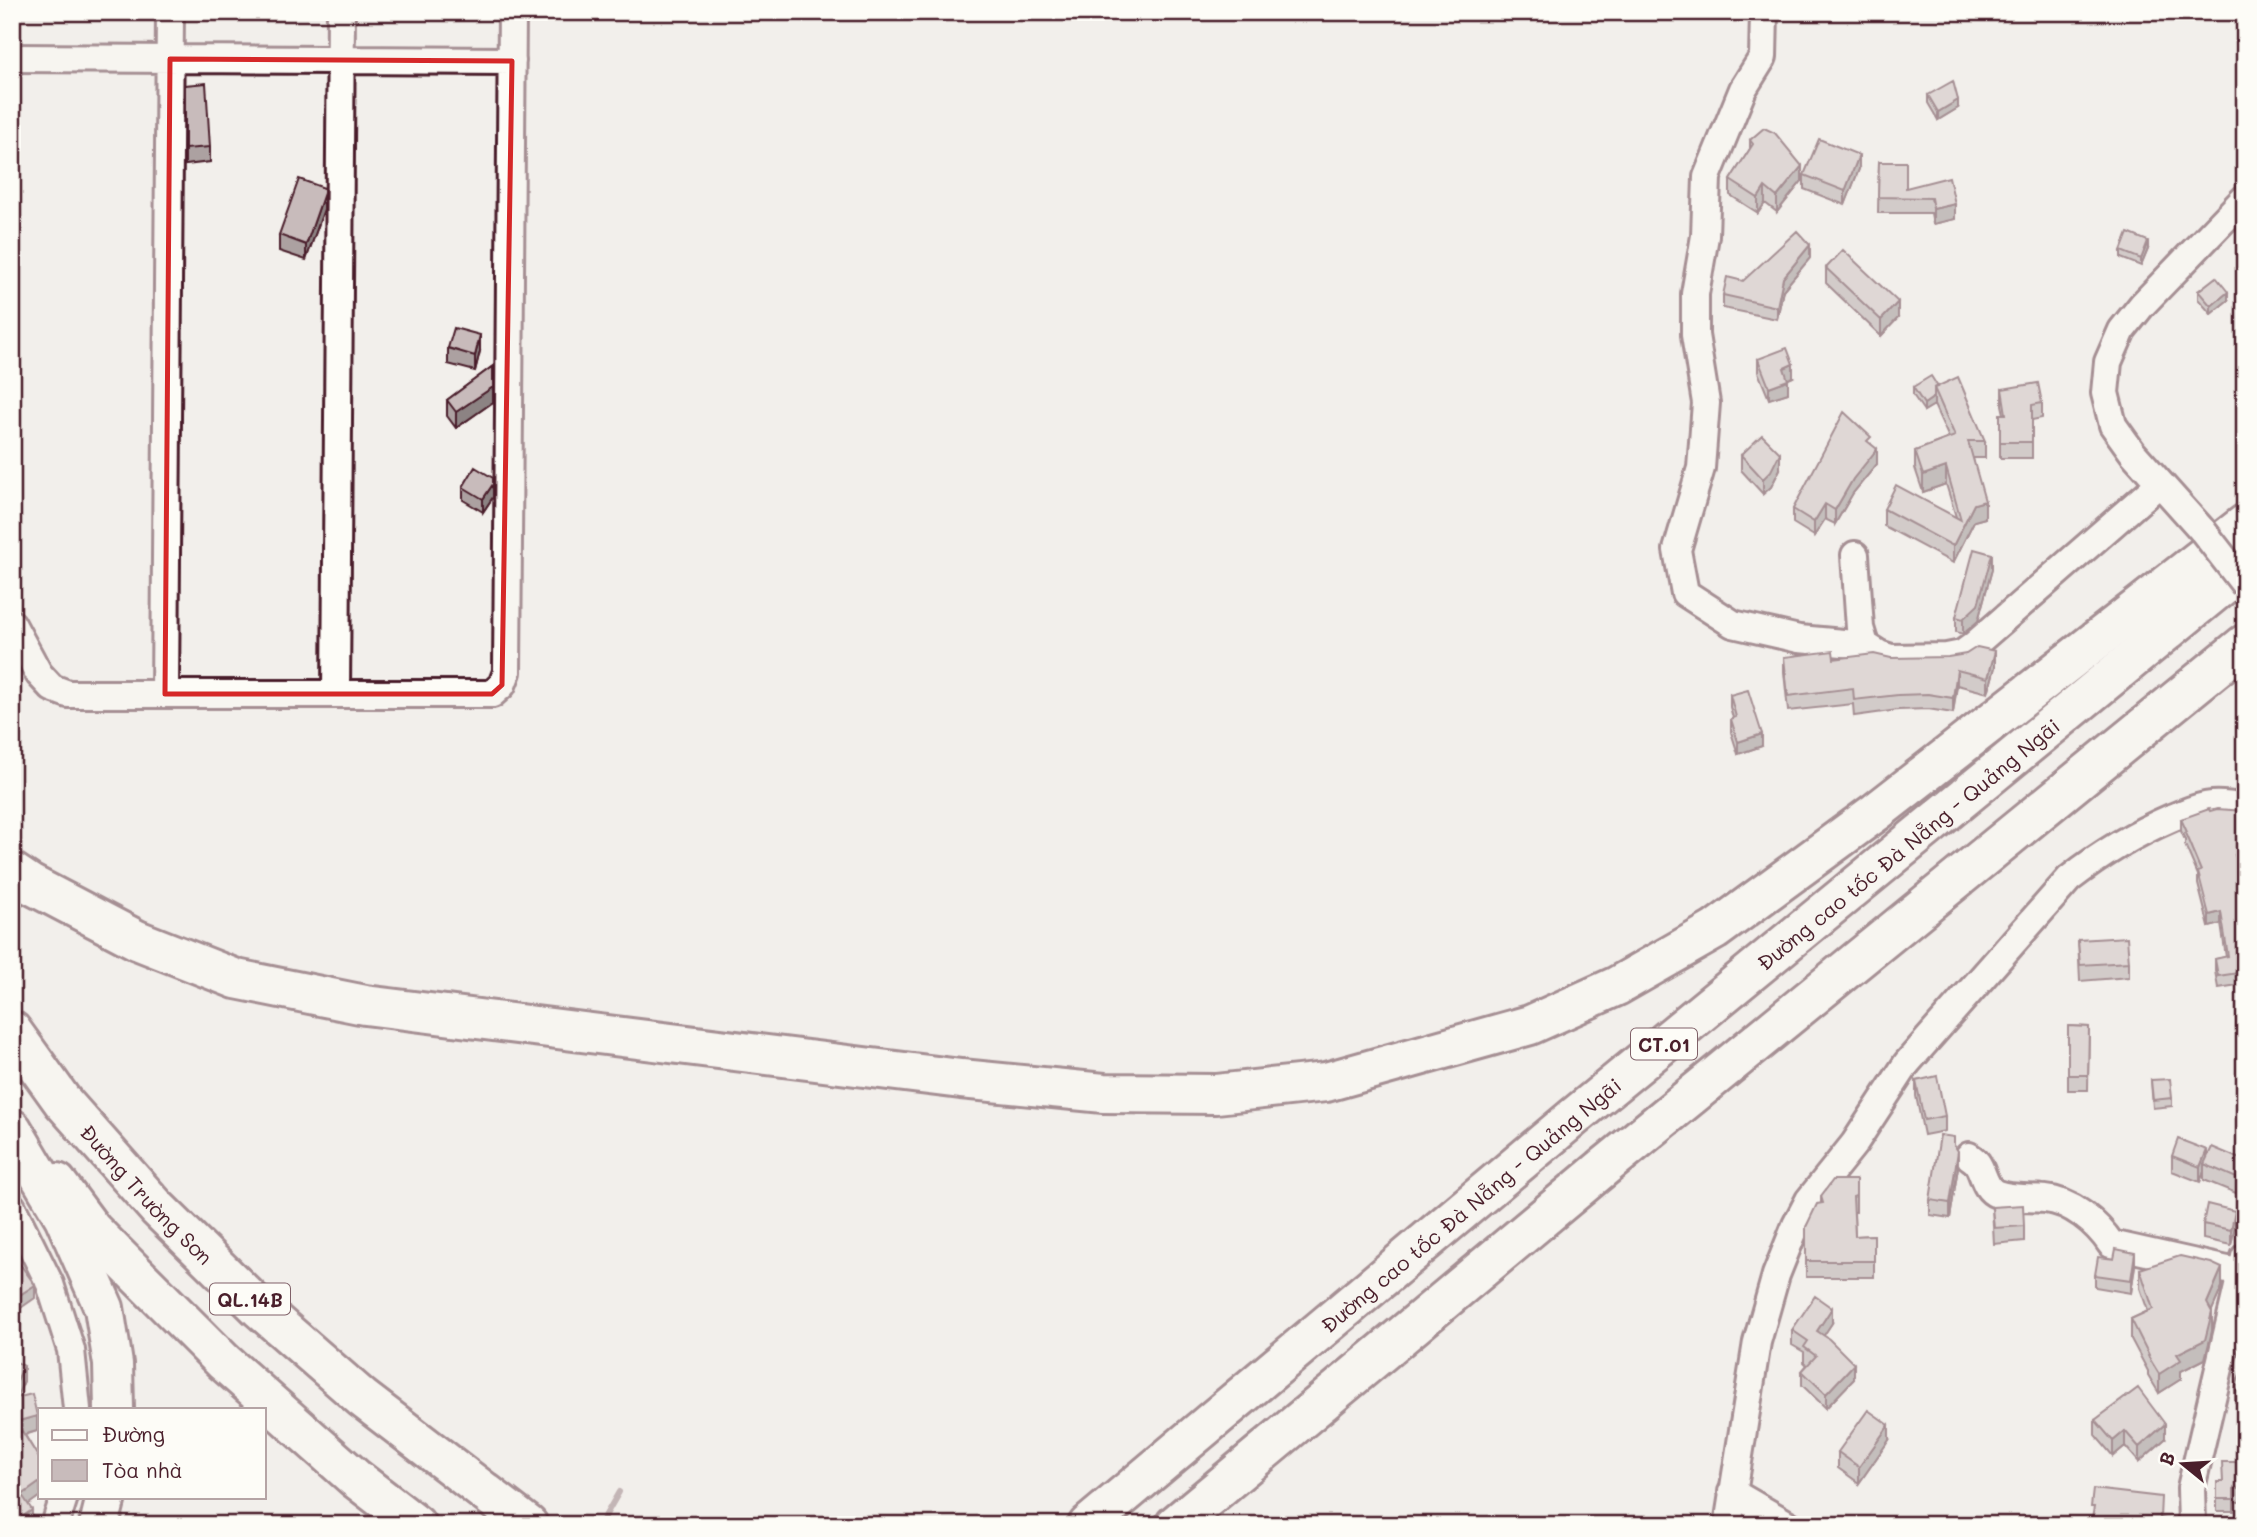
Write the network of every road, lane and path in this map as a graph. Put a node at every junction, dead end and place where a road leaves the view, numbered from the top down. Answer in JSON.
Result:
{"nodes":[{"id":1,"x":170,"y":12,"type":"edge"},
{"id":2,"x":341,"y":12,"type":"edge"},
{"id":3,"x":512,"y":12,"type":"edge"},
{"id":4,"x":1764,"y":12,"type":"edge"},
{"id":5,"x":12,"y":58,"type":"edge"},
{"id":6,"x":170,"y":59,"type":"junction"},
{"id":7,"x":341,"y":60,"type":"junction"},
{"id":8,"x":512,"y":61,"type":"junction"},
{"id":9,"x":2245,"y":198,"type":"edge"},
{"id":10,"x":2160,"y":483,"type":"junction"},
{"id":11,"x":2245,"y":524,"type":"edge"},
{"id":12,"x":1855,"y":555,"type":"dead end"},
{"id":13,"x":2245,"y":567,"type":"edge"},
{"id":14,"x":2245,"y":584,"type":"edge"},
{"id":15,"x":12,"y":624,"type":"edge"},
{"id":16,"x":2245,"y":644,"type":"edge"},
{"id":17,"x":1865,"y":645,"type":"junction"},
{"id":18,"x":165,"y":694,"type":"junction"},
{"id":19,"x":336,"y":694,"type":"junction"},
{"id":20,"x":2245,"y":808,"type":"edge"},
{"id":21,"x":12,"y":872,"type":"edge"},
{"id":22,"x":12,"y":1031,"type":"edge"},
{"id":23,"x":12,"y":1122,"type":"edge"},
{"id":24,"x":12,"y":1129,"type":"edge"},
{"id":25,"x":1969,"y":1156,"type":"dead end"},
{"id":26,"x":12,"y":1207,"type":"edge"},
{"id":27,"x":2243,"y":1265,"type":"edge"},
{"id":28,"x":77,"y":1408,"type":"edge"},
{"id":29,"x":114,"y":1408,"type":"edge"},
{"id":30,"x":1732,"y":1492,"type":"junction"},
{"id":31,"x":64,"y":1498,"type":"edge"},
{"id":32,"x":106,"y":1498,"type":"edge"},
{"id":33,"x":55,"y":1525,"type":"edge"},
{"id":34,"x":99,"y":1525,"type":"edge"},
{"id":35,"x":416,"y":1525,"type":"edge"},
{"id":36,"x":528,"y":1525,"type":"edge"},
{"id":37,"x":1088,"y":1525,"type":"edge"},
{"id":38,"x":1175,"y":1525,"type":"edge"},
{"id":39,"x":1728,"y":1525,"type":"edge"},
{"id":40,"x":1789,"y":1525,"type":"edge"},
{"id":41,"x":2192,"y":1525,"type":"edge"}],
"edges":[{"from":1,"to":6,"type":"street"},
{"from":2,"to":7,"type":"street"},
{"from":3,"to":8,"type":"street"},
{"from":4,"to":17,"type":"street"},
{"from":5,"to":6,"type":"street"},
{"from":6,"to":7,"type":"street"},
{"from":6,"to":18,"type":"street"},
{"from":7,"to":8,"type":"street"},
{"from":7,"to":19,"type":"street"},
{"from":8,"to":19,"type":"street"},
{"from":9,"to":10,"type":"street"},
{"from":10,"to":14,"type":"street","bridge":true},
{"from":10,"to":17,"type":"street"},
{"from":11,"to":21,"type":"highway"},
{"from":12,"to":17,"type":"street"},
{"from":13,"to":37,"type":"highway","name":"Đường cao tốc Đà Nẵng - Quảng Ngãi","number":"CT.01"},
{"from":15,"to":18,"type":"street"},
{"from":16,"to":38,"type":"highway","number":"CT.01"},
{"from":18,"to":19,"type":"street"},
{"from":20,"to":30,"type":"street"},
{"from":22,"to":36,"type":"highway","name":"Đường Trường Sơn","number":"QL.14B"},
{"from":23,"to":35,"type":"highway","number":"QL.14B"},
{"from":24,"to":29,"type":"highway"},
{"from":25,"to":27,"type":"street"},
{"from":26,"to":28,"type":"street"},
{"from":27,"to":41,"type":"street"},
{"from":30,"to":39,"type":"street"},
{"from":30,"to":40,"type":"street"},
{"from":31,"to":33,"type":"street"},
{"from":32,"to":34,"type":"highway"}]}
